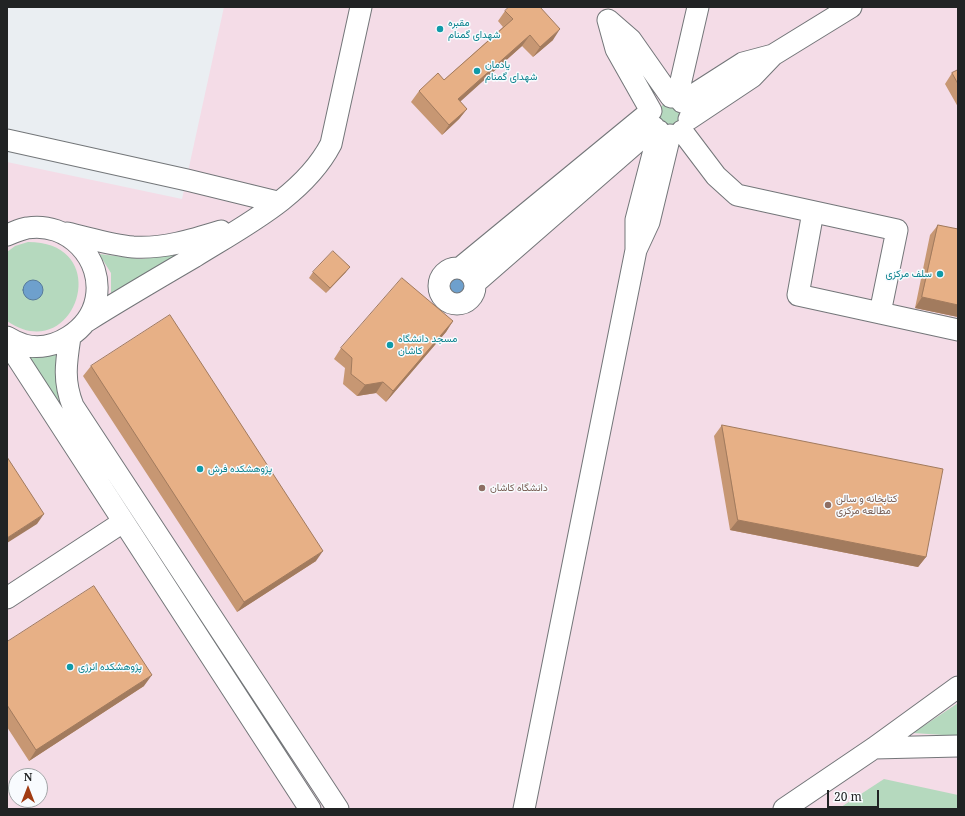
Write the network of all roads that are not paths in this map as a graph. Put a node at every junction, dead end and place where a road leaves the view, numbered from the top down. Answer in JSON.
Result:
{"nodes":[{"id":1,"x":361,"y":7,"type":"edge"},
{"id":2,"x":698,"y":7,"type":"edge"},
{"id":3,"x":852,"y":7,"type":"edge"},
{"id":4,"x":604,"y":13,"type":"edge"},
{"id":5,"x":671,"y":117,"type":"junction"},
{"id":6,"x":7,"y":140,"type":"edge"},
{"id":7,"x":277,"y":202,"type":"junction"},
{"id":8,"x":814,"y":212,"type":"junction"},
{"id":9,"x":7,"y":221,"type":"edge"},
{"id":10,"x":250,"y":223,"type":"junction"},
{"id":11,"x":45,"y":228,"type":"junction"},
{"id":12,"x":7,"y":235,"type":"edge"},
{"id":13,"x":460,"y":268,"type":"junction"},
{"id":14,"x":475,"y":283,"type":"junction"},
{"id":15,"x":880,"y":313,"type":"junction"},
{"id":16,"x":87,"y":321,"type":"junction"},
{"id":17,"x":958,"y":330,"type":"edge"},
{"id":18,"x":7,"y":337,"type":"edge"},
{"id":19,"x":70,"y":337,"type":"junction"},
{"id":20,"x":7,"y":342,"type":"edge"},
{"id":21,"x":123,"y":522,"type":"junction"},
{"id":22,"x":7,"y":598,"type":"edge"},
{"id":23,"x":958,"y":688,"type":"edge"},
{"id":24,"x":958,"y":746,"type":"edge"},
{"id":25,"x":874,"y":748,"type":"junction"},
{"id":26,"x":310,"y":809,"type":"edge"},
{"id":27,"x":338,"y":809,"type":"edge"},
{"id":28,"x":524,"y":809,"type":"edge"},
{"id":29,"x":784,"y":809,"type":"edge"}],
"edges":[{"from":1,"to":7,"type":"lane"},
{"from":2,"to":5,"type":"lane"},
{"from":3,"to":5,"type":"lane"},
{"from":4,"to":5,"type":"lane"},
{"from":5,"to":8,"type":"lane"},
{"from":5,"to":13,"type":"lane"},
{"from":5,"to":14,"type":"lane"},
{"from":5,"to":28,"type":"lane"},
{"from":6,"to":7,"type":"lane"},
{"from":7,"to":10,"type":"lane"},
{"from":8,"to":15,"type":"lane"},
{"from":8,"to":15,"type":"lane"},
{"from":9,"to":11,"type":"lane"},
{"from":10,"to":11,"type":"lane"},
{"from":10,"to":16,"type":"lane"},
{"from":11,"to":12,"type":"lane"},
{"from":11,"to":16,"type":"lane"},
{"from":13,"to":14,"type":"lane"},
{"from":13,"to":14,"type":"lane"},
{"from":15,"to":17,"type":"lane"},
{"from":16,"to":19,"type":"lane"},
{"from":18,"to":19,"type":"lane"},
{"from":19,"to":27,"type":"lane"},
{"from":20,"to":21,"type":"lane"},
{"from":21,"to":22,"type":"lane"},
{"from":21,"to":26,"type":"lane"},
{"from":23,"to":25,"type":"lane"},
{"from":24,"to":25,"type":"lane"},
{"from":25,"to":29,"type":"lane"}]}
